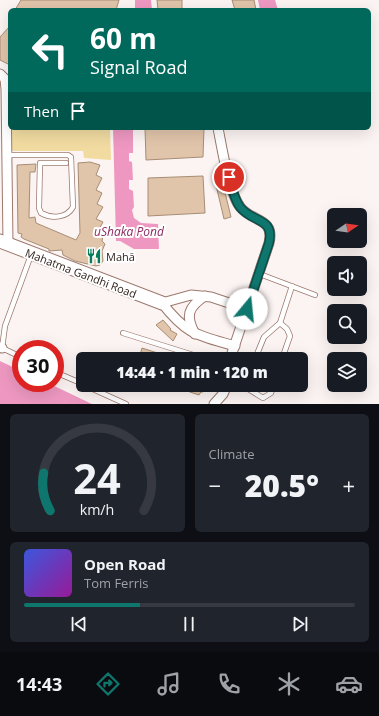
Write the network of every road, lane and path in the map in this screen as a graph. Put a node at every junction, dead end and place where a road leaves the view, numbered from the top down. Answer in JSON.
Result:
{"nodes":[{"id":1,"x":4,"y":75,"type":"edge"},
{"id":2,"x":219,"y":130,"type":"edge"},
{"id":3,"x":7,"y":154,"type":"junction"},
{"id":4,"x":66,"y":163,"type":"dead end"},
{"id":5,"x":4,"y":243,"type":"edge"},
{"id":6,"x":32,"y":254,"type":"junction"},
{"id":7,"x":258,"y":273,"type":"junction"},
{"id":8,"x":292,"y":286,"type":"junction"},
{"id":9,"x":315,"y":295,"type":"dead end"},
{"id":10,"x":205,"y":296,"type":"junction"},
{"id":11,"x":162,"y":303,"type":"junction"},
{"id":12,"x":247,"y":309,"type":"junction"},
{"id":13,"x":280,"y":323,"type":"junction"},
{"id":14,"x":123,"y":333,"type":"dead end"},
{"id":15,"x":195,"y":334,"type":"junction"},
{"id":16,"x":235,"y":346,"type":"junction"},
{"id":17,"x":1,"y":348,"type":"edge"},
{"id":18,"x":184,"y":352,"type":"edge"},
{"id":19,"x":233,"y":352,"type":"edge"},
{"id":20,"x":258,"y":352,"type":"edge"},
{"id":21,"x":284,"y":352,"type":"edge"},
{"id":22,"x":12,"y":353,"type":"edge"},
{"id":23,"x":64,"y":376,"type":"edge"},
{"id":24,"x":76,"y":381,"type":"edge"},
{"id":25,"x":99,"y":392,"type":"edge"},
{"id":26,"x":223,"y":392,"type":"edge"},
{"id":27,"x":254,"y":392,"type":"edge"},
{"id":28,"x":271,"y":392,"type":"edge"},
{"id":29,"x":218,"y":403,"type":"edge"},
{"id":30,"x":126,"y":404,"type":"edge"}],
"edges":[{"from":1,"to":3,"type":"street"},
{"from":2,"to":7,"type":"street"},
{"from":3,"to":4,"type":"lane"},
{"from":3,"to":5,"type":"street"},
{"from":5,"to":6,"type":"street","name":"Mahatma Gandhi Road"},
{"from":6,"to":11,"type":"street","name":"Mahatma Gandhi Road"},
{"from":6,"to":17,"type":"lane"},
{"from":7,"to":8,"type":"lane"},
{"from":7,"to":12,"type":"street"},
{"from":8,"to":9,"type":"lane"},
{"from":8,"to":13,"type":"lane"},
{"from":10,"to":11,"type":"street"},
{"from":10,"to":12,"type":"street"},
{"from":10,"to":15,"type":"street"},
{"from":11,"to":15,"type":"street","name":"Mahatma Gandhi Road"},
{"from":12,"to":16,"type":"street"},
{"from":13,"to":20,"type":"lane"},
{"from":13,"to":21,"type":"lane"},
{"from":14,"to":18,"type":"lane"},
{"from":15,"to":16,"type":"street","name":"Mahatma Gandhi Road"},
{"from":16,"to":19,"type":"street"},
{"from":17,"to":22,"type":"lane"},
{"from":23,"to":24,"type":"lane"},
{"from":25,"to":30,"type":"lane"},
{"from":26,"to":29,"type":"street"},
{"from":27,"to":28,"type":"lane"}]}
